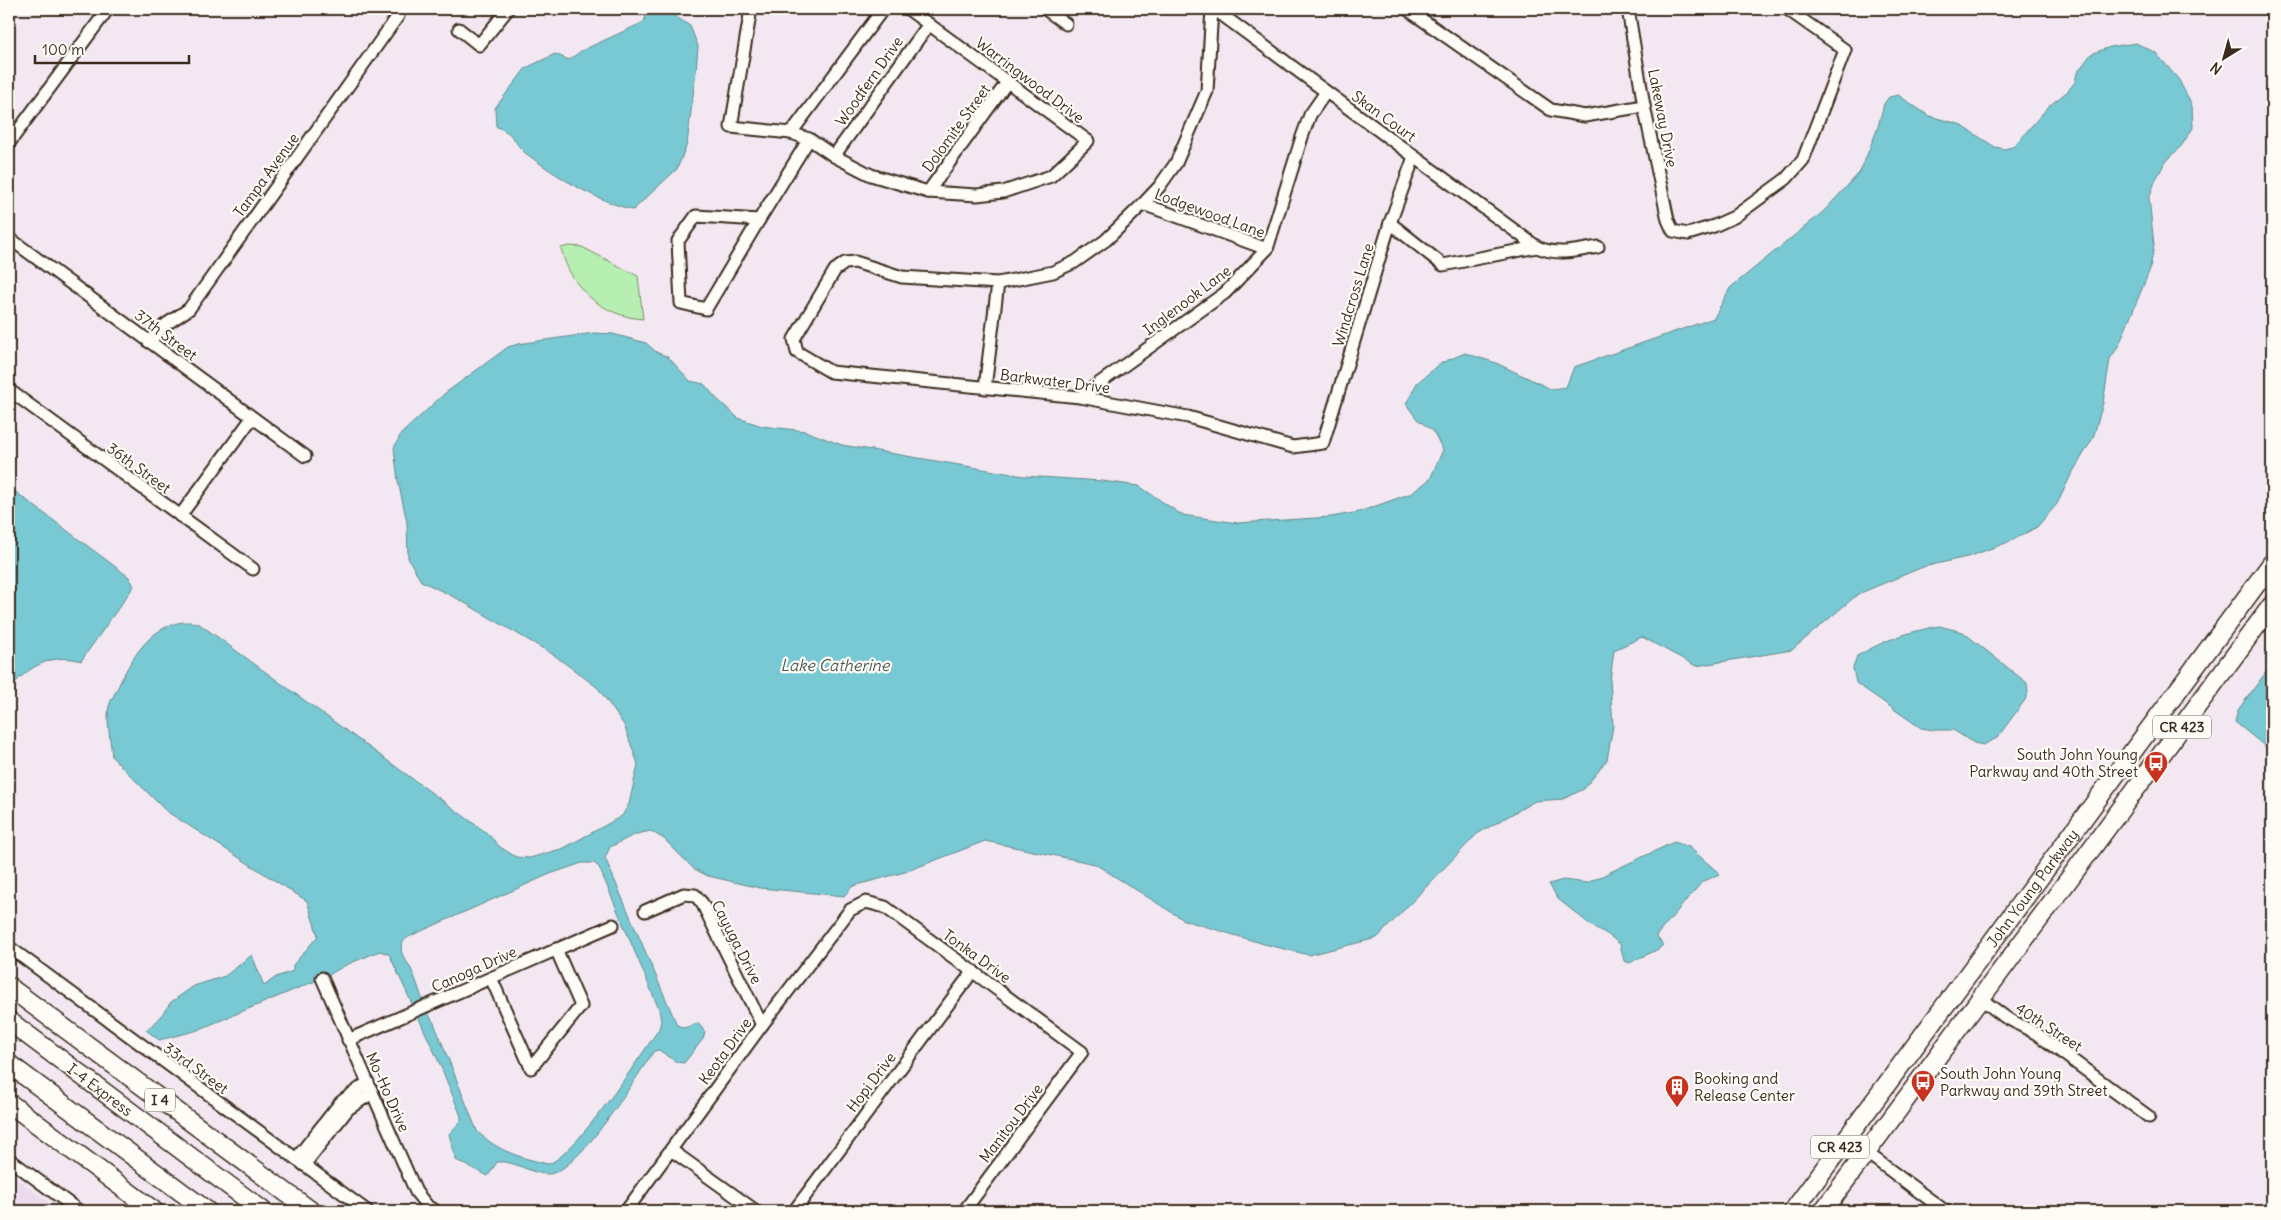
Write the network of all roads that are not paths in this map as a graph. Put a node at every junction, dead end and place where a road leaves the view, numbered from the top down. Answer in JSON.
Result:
{"nodes":[{"id":1,"x":108,"y":9,"type":"edge"},
{"id":2,"x":508,"y":9,"type":"edge"},
{"id":3,"x":751,"y":9,"type":"edge"},
{"id":4,"x":883,"y":9,"type":"edge"},
{"id":5,"x":908,"y":9,"type":"edge"},
{"id":6,"x":1044,"y":9,"type":"edge"},
{"id":7,"x":1213,"y":9,"type":"edge"},
{"id":8,"x":1407,"y":9,"type":"edge"},
{"id":9,"x":1628,"y":9,"type":"edge"},
{"id":10,"x":1787,"y":9,"type":"edge"},
{"id":11,"x":398,"y":16,"type":"dead end"},
{"id":12,"x":929,"y":24,"type":"junction"},
{"id":13,"x":1066,"y":24,"type":"dead end"},
{"id":14,"x":459,"y":29,"type":"dead end"},
{"id":15,"x":1008,"y":81,"type":"junction"},
{"id":16,"x":1326,"y":92,"type":"junction"},
{"id":17,"x":1644,"y":106,"type":"junction"},
{"id":18,"x":791,"y":133,"type":"junction"},
{"id":19,"x":809,"y":139,"type":"junction"},
{"id":20,"x":9,"y":143,"type":"edge"},
{"id":21,"x":834,"y":156,"type":"junction"},
{"id":22,"x":1414,"y":157,"type":"junction"},
{"id":23,"x":928,"y":192,"type":"junction"},
{"id":24,"x":1143,"y":204,"type":"junction"},
{"id":25,"x":759,"y":220,"type":"junction"},
{"id":26,"x":1390,"y":223,"type":"junction"},
{"id":27,"x":9,"y":238,"type":"edge"},
{"id":28,"x":1537,"y":247,"type":"junction"},
{"id":29,"x":1598,"y":247,"type":"dead end"},
{"id":30,"x":1267,"y":250,"type":"junction"},
{"id":31,"x":998,"y":283,"type":"junction"},
{"id":32,"x":149,"y":342,"type":"junction"},
{"id":33,"x":985,"y":388,"type":"junction"},
{"id":34,"x":9,"y":390,"type":"edge"},
{"id":35,"x":1080,"y":398,"type":"junction"},
{"id":36,"x":252,"y":418,"type":"junction"},
{"id":37,"x":1323,"y":443,"type":"joint"},
{"id":38,"x":305,"y":456,"type":"dead end"},
{"id":39,"x":180,"y":516,"type":"junction"},
{"id":40,"x":2272,"y":563,"type":"edge"},
{"id":41,"x":252,"y":569,"type":"dead end"},
{"id":42,"x":2272,"y":605,"type":"edge"},
{"id":43,"x":645,"y":910,"type":"dead end"},
{"id":44,"x":850,"y":910,"type":"joint"},
{"id":45,"x":613,"y":925,"type":"dead end"},
{"id":46,"x":9,"y":946,"type":"edge"},
{"id":47,"x":556,"y":949,"type":"junction"},
{"id":48,"x":973,"y":971,"type":"junction"},
{"id":49,"x":322,"y":978,"type":"dead end"},
{"id":50,"x":491,"y":978,"type":"junction"},
{"id":51,"x":9,"y":987,"type":"edge"},
{"id":52,"x":1980,"y":999,"type":"junction"},
{"id":53,"x":9,"y":1021,"type":"edge"},
{"id":54,"x":762,"y":1025,"type":"junction"},
{"id":55,"x":348,"y":1040,"type":"junction"},
{"id":56,"x":1082,"y":1052,"type":"joint"},
{"id":57,"x":9,"y":1064,"type":"edge"},
{"id":58,"x":1887,"y":1084,"type":"junction"},
{"id":59,"x":369,"y":1088,"type":"junction"},
{"id":60,"x":9,"y":1103,"type":"edge"},
{"id":61,"x":2149,"y":1117,"type":"dead end"},
{"id":62,"x":671,"y":1150,"type":"junction"},
{"id":63,"x":1867,"y":1153,"type":"junction"},
{"id":64,"x":9,"y":1159,"type":"edge"},
{"id":65,"x":300,"y":1162,"type":"junction"},
{"id":66,"x":79,"y":1211,"type":"edge"},
{"id":67,"x":154,"y":1211,"type":"edge"},
{"id":68,"x":207,"y":1211,"type":"edge"},
{"id":69,"x":263,"y":1211,"type":"edge"},
{"id":70,"x":311,"y":1211,"type":"edge"},
{"id":71,"x":367,"y":1211,"type":"edge"},
{"id":72,"x":436,"y":1211,"type":"edge"},
{"id":73,"x":626,"y":1211,"type":"edge"},
{"id":74,"x":756,"y":1211,"type":"edge"},
{"id":75,"x":794,"y":1211,"type":"edge"},
{"id":76,"x":964,"y":1211,"type":"edge"},
{"id":77,"x":1793,"y":1211,"type":"edge"},
{"id":78,"x":1823,"y":1211,"type":"edge"},
{"id":79,"x":1945,"y":1211,"type":"edge"}],
"edges":[{"from":1,"to":20,"type":"street"},
{"from":2,"to":14,"type":"street"},
{"from":3,"to":18,"type":"street","name":"Warringwood Drive"},
{"from":4,"to":18,"type":"street"},
{"from":5,"to":12,"type":"street","name":"Warringwood Drive"},
{"from":6,"to":13,"type":"street"},
{"from":7,"to":16,"type":"street","name":"Skan Court"},
{"from":7,"to":24,"type":"street"},
{"from":8,"to":17,"type":"street"},
{"from":9,"to":17,"type":"street","name":"Lakeway Drive"},
{"from":10,"to":17,"type":"street","name":"Lakeway Drive"},
{"from":11,"to":32,"type":"street","name":"Tampa Avenue"},
{"from":12,"to":15,"type":"street","name":"Warringwood Drive"},
{"from":12,"to":21,"type":"street","name":"Woodfern Drive"},
{"from":15,"to":23,"type":"street","name":"Dolomite Street"},
{"from":15,"to":23,"type":"street","name":"Warringwood Drive"},
{"from":16,"to":22,"type":"street","name":"Skan Court"},
{"from":16,"to":30,"type":"street","name":"Inglenook Lane"},
{"from":18,"to":19,"type":"street","name":"Warringwood Drive"},
{"from":19,"to":21,"type":"street","name":"Warringwood Drive"},
{"from":19,"to":25,"type":"street"},
{"from":21,"to":23,"type":"street","name":"Warringwood Drive"},
{"from":22,"to":26,"type":"street","name":"Windcross Lane"},
{"from":22,"to":28,"type":"street","name":"Skan Court"},
{"from":24,"to":30,"type":"street","name":"Lodgewood Lane"},
{"from":24,"to":31,"type":"street"},
{"from":25,"to":25,"type":"street"},
{"from":26,"to":28,"type":"street"},
{"from":26,"to":37,"type":"street","name":"Windcross Lane"},
{"from":27,"to":32,"type":"street","name":"37th Street"},
{"from":28,"to":29,"type":"street"},
{"from":30,"to":35,"type":"street","name":"Inglenook Lane"},
{"from":31,"to":33,"type":"street"},
{"from":31,"to":33,"type":"street","name":"Barkwater Drive"},
{"from":32,"to":36,"type":"street","name":"37th Street"},
{"from":33,"to":35,"type":"street","name":"Barkwater Drive"},
{"from":34,"to":39,"type":"street","name":"36th Street"},
{"from":35,"to":37,"type":"street","name":"Barkwater Drive"},
{"from":36,"to":38,"type":"street","name":"37th Street"},
{"from":36,"to":39,"type":"street"},
{"from":39,"to":41,"type":"street","name":"36th Street"},
{"from":40,"to":58,"type":"highway","name":"John Young Parkway","number":"CR 423"},
{"from":42,"to":52,"type":"highway","name":"John Young Parkway","number":"CR 423"},
{"from":43,"to":54,"type":"street","name":"Cayuga Drive"},
{"from":44,"to":48,"type":"street","name":"Tonka Drive"},
{"from":44,"to":54,"type":"street","name":"Keota Drive"},
{"from":45,"to":47,"type":"street","name":"Canoga Drive"},
{"from":46,"to":65,"type":"street","name":"33rd Street"},
{"from":47,"to":50,"type":"street","name":"Canoga Drive"},
{"from":47,"to":50,"type":"street"},
{"from":48,"to":56,"type":"street","name":"Tonka Drive"},
{"from":48,"to":75,"type":"street","name":"Hopi Drive"},
{"from":49,"to":55,"type":"street","name":"Mo-Ho Drive"},
{"from":50,"to":55,"type":"street","name":"Canoga Drive"},
{"from":51,"to":70,"type":"highway","number":"I 4"},
{"from":52,"to":61,"type":"street","name":"40th Street"},
{"from":52,"to":63,"type":"highway","name":"John Young Parkway","number":"CR 423"},
{"from":53,"to":69,"type":"highway","name":"I-4 Express"},
{"from":54,"to":62,"type":"street","name":"Keota Drive"},
{"from":55,"to":59,"type":"street","name":"Mo-Ho Drive"},
{"from":56,"to":76,"type":"street","name":"Manitou Drive"},
{"from":57,"to":68,"type":"highway"},
{"from":58,"to":63,"type":"highway"},
{"from":58,"to":77,"type":"highway","name":"John Young Parkway","number":"CR 423"},
{"from":59,"to":65,"type":"street"},
{"from":59,"to":72,"type":"street","name":"Mo-Ho Drive"},
{"from":60,"to":67,"type":"highway"},
{"from":62,"to":73,"type":"street","name":"Keota Drive"},
{"from":62,"to":74,"type":"street"},
{"from":63,"to":78,"type":"highway","name":"John Young Parkway","number":"CR 423"},
{"from":63,"to":79,"type":"street"},
{"from":64,"to":66,"type":"street"},
{"from":65,"to":71,"type":"street","name":"33rd Street"}]}
